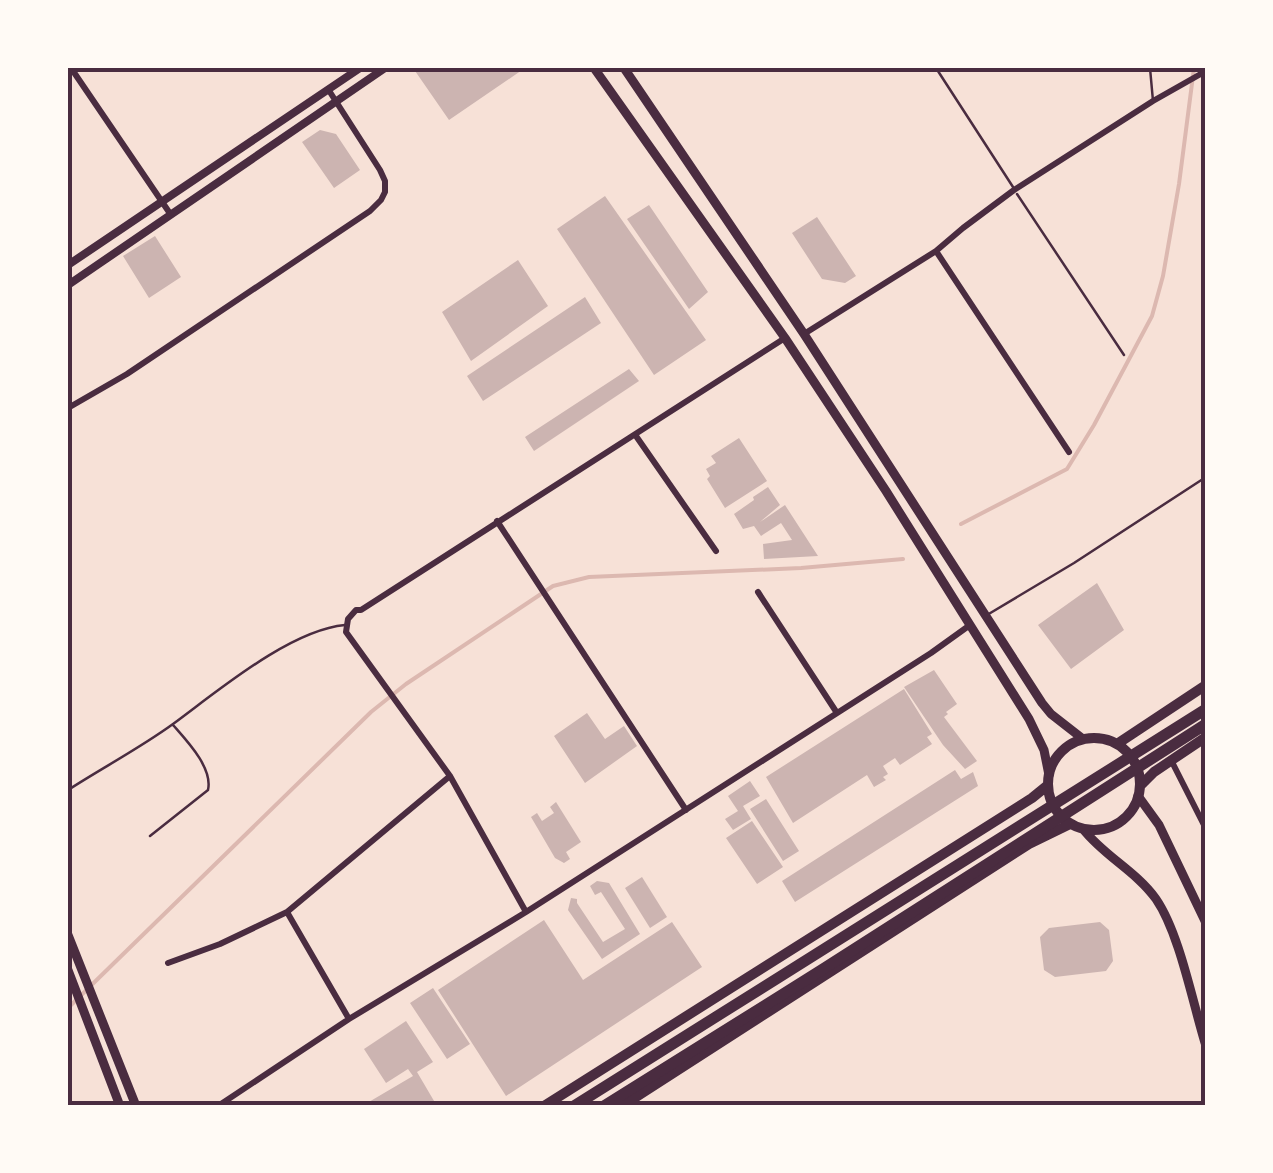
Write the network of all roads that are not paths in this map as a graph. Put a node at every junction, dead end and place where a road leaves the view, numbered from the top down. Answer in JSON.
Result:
{"nodes":[{"id":1,"x":71,"y":68,"type":"edge"},
{"id":2,"x":360,"y":68,"type":"edge"},
{"id":3,"x":386,"y":68,"type":"edge"},
{"id":4,"x":594,"y":68,"type":"edge"},
{"id":5,"x":624,"y":68,"type":"edge"},
{"id":6,"x":936,"y":68,"type":"edge"},
{"id":7,"x":1150,"y":68,"type":"edge"},
{"id":8,"x":1206,"y":70,"type":"edge"},
{"id":9,"x":328,"y":90,"type":"junction"},
{"id":10,"x":335,"y":101,"type":"junction"},
{"id":11,"x":1153,"y":101,"type":"junction"},
{"id":12,"x":1014,"y":190,"type":"junction"},
{"id":13,"x":163,"y":201,"type":"junction"},
{"id":14,"x":172,"y":216,"type":"junction"},
{"id":15,"x":936,"y":252,"type":"junction"},
{"id":16,"x":68,"y":265,"type":"edge"},
{"id":17,"x":68,"y":285,"type":"edge"},
{"id":18,"x":804,"y":334,"type":"junction"},
{"id":19,"x":784,"y":338,"type":"junction"},
{"id":20,"x":1124,"y":355,"type":"dead end"},
{"id":21,"x":68,"y":408,"type":"edge"},
{"id":22,"x":636,"y":436,"type":"junction"},
{"id":23,"x":1069,"y":452,"type":"dead end"},
{"id":24,"x":1206,"y":477,"type":"edge"},
{"id":25,"x":497,"y":521,"type":"junction"},
{"id":26,"x":716,"y":551,"type":"dead end"},
{"id":27,"x":758,"y":592,"type":"dead end"},
{"id":28,"x":987,"y":615,"type":"junction"},
{"id":29,"x":971,"y":624,"type":"junction"},
{"id":30,"x":347,"y":625,"type":"junction"},
{"id":31,"x":1206,"y":685,"type":"edge"},
{"id":32,"x":1206,"y":709,"type":"edge"},
{"id":33,"x":837,"y":713,"type":"junction"},
{"id":34,"x":172,"y":724,"type":"junction"},
{"id":35,"x":1206,"y":724,"type":"edge"},
{"id":36,"x":1206,"y":737,"type":"edge"},
{"id":37,"x":1083,"y":739,"type":"junction"},
{"id":38,"x":1116,"y":744,"type":"junction"},
{"id":39,"x":1172,"y":762,"type":"junction"},
{"id":40,"x":450,"y":776,"type":"junction"},
{"id":41,"x":1048,"y":780,"type":"junction"},
{"id":42,"x":68,"y":790,"type":"edge"},
{"id":43,"x":1139,"y":791,"type":"junction"},
{"id":44,"x":686,"y":810,"type":"junction"},
{"id":45,"x":1070,"y":824,"type":"junction"},
{"id":46,"x":1083,"y":829,"type":"junction"},
{"id":47,"x":1206,"y":830,"type":"edge"},
{"id":48,"x":150,"y":836,"type":"dead end"},
{"id":49,"x":287,"y":912,"type":"junction"},
{"id":50,"x":526,"y":912,"type":"junction"},
{"id":51,"x":1206,"y":923,"type":"edge"},
{"id":52,"x":68,"y":935,"type":"edge"},
{"id":53,"x":168,"y":963,"type":"dead end"},
{"id":54,"x":68,"y":970,"type":"edge"},
{"id":55,"x":349,"y":1019,"type":"junction"},
{"id":56,"x":1206,"y":1046,"type":"edge"},
{"id":57,"x":120,"y":1106,"type":"edge"},
{"id":58,"x":136,"y":1106,"type":"edge"},
{"id":59,"x":218,"y":1106,"type":"edge"},
{"id":60,"x":544,"y":1106,"type":"edge"},
{"id":61,"x":574,"y":1106,"type":"edge"},
{"id":62,"x":604,"y":1106,"type":"edge"},
{"id":63,"x":622,"y":1106,"type":"edge"}],
"edges":[{"from":1,"to":13,"type":"street"},
{"from":2,"to":9,"type":"street"},
{"from":3,"to":10,"type":"street"},
{"from":4,"to":19,"type":"main road"},
{"from":5,"to":18,"type":"main road"},
{"from":6,"to":12,"type":"lane"},
{"from":7,"to":11,"type":"lane"},
{"from":8,"to":11,"type":"street"},
{"from":9,"to":10,"type":"street"},
{"from":9,"to":13,"type":"street"},
{"from":10,"to":14,"type":"street"},
{"from":10,"to":21,"type":"street"},
{"from":11,"to":12,"type":"street"},
{"from":12,"to":15,"type":"street"},
{"from":12,"to":20,"type":"lane"},
{"from":13,"to":14,"type":"street"},
{"from":13,"to":16,"type":"street"},
{"from":14,"to":17,"type":"street"},
{"from":15,"to":18,"type":"street"},
{"from":15,"to":23,"type":"street"},
{"from":18,"to":28,"type":"main road"},
{"from":19,"to":22,"type":"street"},
{"from":19,"to":29,"type":"main road"},
{"from":22,"to":25,"type":"street"},
{"from":22,"to":26,"type":"street"},
{"from":24,"to":28,"type":"lane"},
{"from":25,"to":30,"type":"street"},
{"from":25,"to":44,"type":"street"},
{"from":27,"to":33,"type":"street"},
{"from":28,"to":37,"type":"main road"},
{"from":29,"to":33,"type":"street"},
{"from":29,"to":41,"type":"main road"},
{"from":30,"to":34,"type":"lane"},
{"from":30,"to":40,"type":"street"},
{"from":31,"to":38,"type":"highway"},
{"from":32,"to":61,"type":"highway"},
{"from":33,"to":44,"type":"street"},
{"from":34,"to":42,"type":"lane"},
{"from":34,"to":48,"type":"lane"},
{"from":35,"to":62,"type":"highway"},
{"from":36,"to":39,"type":"highway"},
{"from":37,"to":38,"type":"highway"},
{"from":37,"to":41,"type":"highway"},
{"from":38,"to":43,"type":"highway"},
{"from":39,"to":43,"type":"highway"},
{"from":39,"to":47,"type":"street"},
{"from":40,"to":49,"type":"street"},
{"from":40,"to":50,"type":"street"},
{"from":41,"to":45,"type":"highway"},
{"from":41,"to":60,"type":"highway"},
{"from":43,"to":46,"type":"highway"},
{"from":43,"to":51,"type":"main road"},
{"from":44,"to":50,"type":"street"},
{"from":45,"to":46,"type":"highway"},
{"from":45,"to":63,"type":"highway"},
{"from":46,"to":56,"type":"main road"},
{"from":49,"to":53,"type":"street"},
{"from":49,"to":55,"type":"street"},
{"from":50,"to":55,"type":"street"},
{"from":52,"to":58,"type":"main road"},
{"from":54,"to":57,"type":"main road"},
{"from":55,"to":59,"type":"street"}]}
